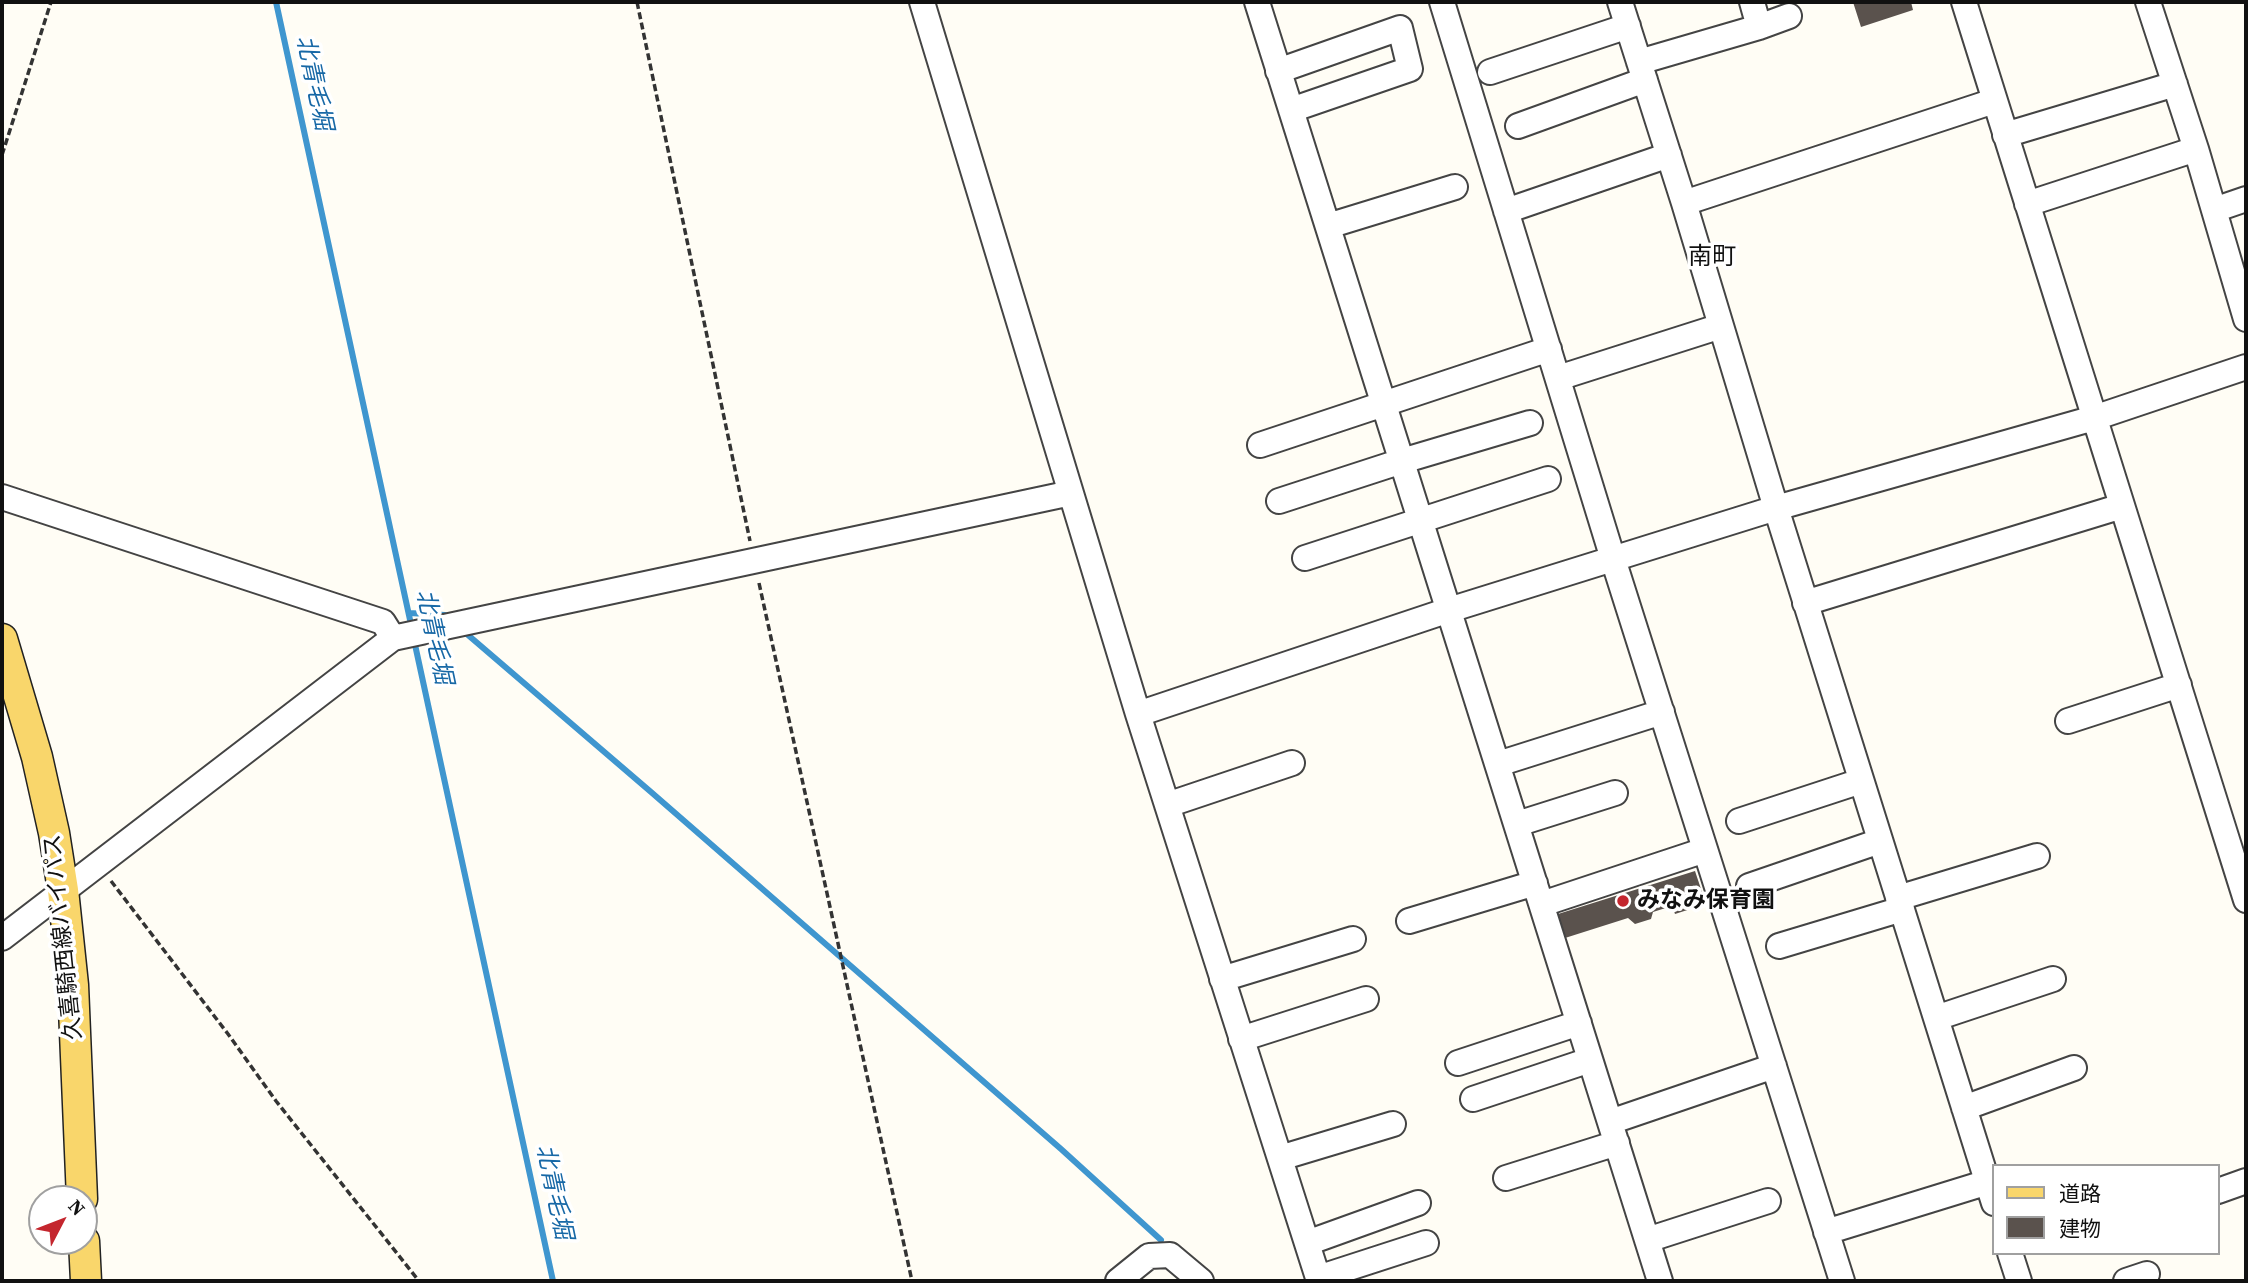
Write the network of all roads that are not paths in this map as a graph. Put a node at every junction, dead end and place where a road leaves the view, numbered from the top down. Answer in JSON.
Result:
{"nodes":[{"id":1,"x":922,"y":2,"type":"edge"},
{"id":2,"x":1257,"y":2,"type":"edge"},
{"id":3,"x":1442,"y":2,"type":"edge"},
{"id":4,"x":1752,"y":2,"type":"edge"},
{"id":5,"x":1964,"y":2,"type":"edge"},
{"id":6,"x":2148,"y":2,"type":"edge"},
{"id":7,"x":1624,"y":8,"type":"edge"},
{"id":8,"x":1789,"y":16,"type":"dead end"},
{"id":9,"x":1759,"y":27,"type":"junction"},
{"id":10,"x":1278,"y":71,"type":"junction"},
{"id":11,"x":1642,"y":71,"type":"junction"},
{"id":12,"x":1490,"y":72,"type":"dead end"},
{"id":13,"x":2175,"y":84,"type":"junction"},
{"id":14,"x":1994,"y":101,"type":"junction"},
{"id":15,"x":1291,"y":110,"type":"junction"},
{"id":16,"x":1518,"y":126,"type":"dead end"},
{"id":17,"x":2005,"y":135,"type":"junction"},
{"id":18,"x":2196,"y":149,"type":"junction"},
{"id":19,"x":1669,"y":155,"type":"junction"},
{"id":20,"x":1455,"y":187,"type":"dead end"},
{"id":21,"x":2246,"y":199,"type":"edge"},
{"id":22,"x":1684,"y":203,"type":"junction"},
{"id":23,"x":2027,"y":204,"type":"junction"},
{"id":24,"x":2214,"y":209,"type":"junction"},
{"id":25,"x":1506,"y":211,"type":"junction"},
{"id":26,"x":1328,"y":226,"type":"junction"},
{"id":27,"x":2246,"y":319,"type":"edge"},
{"id":28,"x":1721,"y":326,"type":"junction"},
{"id":29,"x":1549,"y":349,"type":"junction"},
{"id":30,"x":2246,"y":367,"type":"edge"},
{"id":31,"x":1558,"y":378,"type":"junction"},
{"id":32,"x":1384,"y":404,"type":"junction"},
{"id":33,"x":2094,"y":418,"type":"junction"},
{"id":34,"x":1530,"y":423,"type":"dead end"},
{"id":35,"x":1260,"y":445,"type":"dead end"},
{"id":36,"x":1402,"y":461,"type":"junction"},
{"id":37,"x":1548,"y":479,"type":"dead end"},
{"id":38,"x":1071,"y":493,"type":"junction"},
{"id":39,"x":2,"y":497,"type":"edge"},
{"id":40,"x":1279,"y":501,"type":"dead end"},
{"id":41,"x":2122,"y":506,"type":"junction"},
{"id":42,"x":1776,"y":508,"type":"junction"},
{"id":43,"x":1422,"y":522,"type":"junction"},
{"id":44,"x":1305,"y":558,"type":"dead end"},
{"id":45,"x":1614,"y":559,"type":"junction"},
{"id":46,"x":1805,"y":603,"type":"junction"},
{"id":47,"x":1449,"y":610,"type":"junction"},
{"id":48,"x":392,"y":632,"type":"junction"},
{"id":49,"x":2,"y":639,"type":"edge"},
{"id":50,"x":2179,"y":685,"type":"junction"},
{"id":51,"x":1662,"y":712,"type":"junction"},
{"id":52,"x":1138,"y":714,"type":"junction"},
{"id":53,"x":2068,"y":722,"type":"dead end"},
{"id":54,"x":1292,"y":763,"type":"dead end"},
{"id":55,"x":1498,"y":764,"type":"junction"},
{"id":56,"x":1861,"y":781,"type":"junction"},
{"id":57,"x":1615,"y":793,"type":"dead end"},
{"id":58,"x":1167,"y":805,"type":"junction"},
{"id":59,"x":1739,"y":821,"type":"dead end"},
{"id":60,"x":1517,"y":824,"type":"junction"},
{"id":61,"x":1880,"y":841,"type":"junction"},
{"id":62,"x":1705,"y":850,"type":"junction"},
{"id":63,"x":2036,"y":856,"type":"dead end"},
{"id":64,"x":1749,"y":886,"type":"dead end"},
{"id":65,"x":63,"y":890,"type":"junction"},
{"id":66,"x":1538,"y":894,"type":"junction"},
{"id":67,"x":2246,"y":900,"type":"edge"},
{"id":68,"x":1900,"y":903,"type":"junction"},
{"id":69,"x":1409,"y":920,"type":"dead end"},
{"id":70,"x":2,"y":938,"type":"edge"},
{"id":71,"x":1353,"y":939,"type":"dead end"},
{"id":72,"x":1779,"y":946,"type":"dead end"},
{"id":73,"x":1222,"y":979,"type":"junction"},
{"id":74,"x":2053,"y":979,"type":"dead end"},
{"id":75,"x":1366,"y":999,"type":"dead end"},
{"id":76,"x":1936,"y":1018,"type":"junction"},
{"id":77,"x":1579,"y":1023,"type":"junction"},
{"id":78,"x":1241,"y":1039,"type":"junction"},
{"id":79,"x":1590,"y":1060,"type":"junction"},
{"id":80,"x":1458,"y":1063,"type":"dead end"},
{"id":81,"x":1774,"y":1066,"type":"junction"},
{"id":82,"x":2074,"y":1068,"type":"dead end"},
{"id":83,"x":1473,"y":1099,"type":"dead end"},
{"id":84,"x":1965,"y":1108,"type":"junction"},
{"id":85,"x":1393,"y":1124,"type":"dead end"},
{"id":86,"x":1613,"y":1133,"type":"junction"},
{"id":87,"x":1280,"y":1158,"type":"junction"},
{"id":88,"x":1506,"y":1178,"type":"dead end"},
{"id":89,"x":2246,"y":1181,"type":"edge"},
{"id":90,"x":81,"y":1185,"type":"edge"},
{"id":91,"x":2220,"y":1190,"type":"edge"},
{"id":92,"x":1991,"y":1192,"type":"edge"},
{"id":93,"x":1768,"y":1201,"type":"dead end"},
{"id":94,"x":1419,"y":1203,"type":"dead end"},
{"id":95,"x":1826,"y":1232,"type":"junction"},
{"id":96,"x":1647,"y":1240,"type":"junction"},
{"id":97,"x":1307,"y":1242,"type":"junction"},
{"id":98,"x":1426,"y":1243,"type":"dead end"},
{"id":99,"x":85,"y":1255,"type":"edge"},
{"id":100,"x":2011,"y":1255,"type":"edge"},
{"id":101,"x":1319,"y":1279,"type":"edge"},
{"id":102,"x":86,"y":1281,"type":"edge"},
{"id":103,"x":1118,"y":1281,"type":"edge"},
{"id":104,"x":1200,"y":1281,"type":"edge"},
{"id":105,"x":1660,"y":1281,"type":"edge"},
{"id":106,"x":1842,"y":1281,"type":"edge"},
{"id":107,"x":2019,"y":1281,"type":"edge"}],
"edges":[{"from":1,"to":38,"type":"street"},
{"from":2,"to":10,"type":"street"},
{"from":3,"to":25,"type":"street"},
{"from":4,"to":9,"type":"street"},
{"from":5,"to":14,"type":"street"},
{"from":6,"to":13,"type":"street"},
{"from":7,"to":11,"type":"street"},
{"from":7,"to":12,"type":"street"},
{"from":8,"to":9,"type":"street"},
{"from":9,"to":11,"type":"street"},
{"from":10,"to":15,"type":"street"},
{"from":10,"to":15,"type":"street"},
{"from":11,"to":16,"type":"street"},
{"from":11,"to":19,"type":"street"},
{"from":13,"to":17,"type":"street"},
{"from":13,"to":18,"type":"street"},
{"from":14,"to":17,"type":"street"},
{"from":14,"to":22,"type":"street"},
{"from":15,"to":26,"type":"street"},
{"from":17,"to":23,"type":"street"},
{"from":18,"to":23,"type":"street"},
{"from":18,"to":24,"type":"street"},
{"from":19,"to":22,"type":"street"},
{"from":19,"to":25,"type":"street"},
{"from":20,"to":26,"type":"street"},
{"from":21,"to":24,"type":"street"},
{"from":22,"to":28,"type":"street"},
{"from":23,"to":33,"type":"street"},
{"from":24,"to":27,"type":"street"},
{"from":25,"to":29,"type":"street"},
{"from":26,"to":32,"type":"street"},
{"from":28,"to":31,"type":"street"},
{"from":28,"to":42,"type":"street"},
{"from":29,"to":31,"type":"street"},
{"from":29,"to":32,"type":"street"},
{"from":30,"to":33,"type":"street"},
{"from":31,"to":45,"type":"street"},
{"from":32,"to":35,"type":"street"},
{"from":32,"to":36,"type":"street"},
{"from":33,"to":41,"type":"street"},
{"from":33,"to":42,"type":"street"},
{"from":34,"to":36,"type":"street"},
{"from":36,"to":40,"type":"street"},
{"from":36,"to":43,"type":"street"},
{"from":37,"to":43,"type":"street"},
{"from":38,"to":48,"type":"street"},
{"from":38,"to":52,"type":"street"},
{"from":39,"to":48,"type":"street"},
{"from":41,"to":46,"type":"street"},
{"from":41,"to":50,"type":"street"},
{"from":42,"to":45,"type":"street"},
{"from":42,"to":46,"type":"street"},
{"from":43,"to":44,"type":"street"},
{"from":43,"to":47,"type":"street"},
{"from":45,"to":47,"type":"street"},
{"from":45,"to":51,"type":"street"},
{"from":46,"to":56,"type":"street"},
{"from":47,"to":52,"type":"street"},
{"from":47,"to":55,"type":"street"},
{"from":48,"to":65,"type":"street"},
{"from":49,"to":65,"type":"main road","name":"久喜騎西線バイパス"},
{"from":50,"to":53,"type":"street"},
{"from":50,"to":67,"type":"street"},
{"from":51,"to":55,"type":"street"},
{"from":51,"to":62,"type":"street"},
{"from":52,"to":58,"type":"street"},
{"from":54,"to":58,"type":"street"},
{"from":55,"to":60,"type":"street"},
{"from":56,"to":59,"type":"street"},
{"from":56,"to":61,"type":"street"},
{"from":57,"to":60,"type":"street"},
{"from":58,"to":73,"type":"street"},
{"from":60,"to":66,"type":"street"},
{"from":61,"to":64,"type":"street"},
{"from":61,"to":68,"type":"street"},
{"from":62,"to":66,"type":"street"},
{"from":62,"to":81,"type":"street"},
{"from":63,"to":68,"type":"street"},
{"from":65,"to":70,"type":"street"},
{"from":65,"to":90,"type":"main road","name":"久喜騎西線バイパス"},
{"from":66,"to":69,"type":"street"},
{"from":66,"to":77,"type":"street"},
{"from":68,"to":72,"type":"street"},
{"from":68,"to":76,"type":"street"},
{"from":71,"to":73,"type":"street"},
{"from":73,"to":78,"type":"street"},
{"from":74,"to":76,"type":"street"},
{"from":75,"to":78,"type":"street"},
{"from":76,"to":84,"type":"street"},
{"from":77,"to":79,"type":"street"},
{"from":77,"to":80,"type":"street"},
{"from":78,"to":87,"type":"street"},
{"from":79,"to":83,"type":"street"},
{"from":79,"to":86,"type":"street"},
{"from":81,"to":86,"type":"street"},
{"from":81,"to":95,"type":"street"},
{"from":82,"to":84,"type":"street"},
{"from":84,"to":92,"type":"street"},
{"from":85,"to":87,"type":"street"},
{"from":86,"to":88,"type":"street"},
{"from":86,"to":96,"type":"street"},
{"from":87,"to":97,"type":"street"},
{"from":89,"to":91,"type":"street"},
{"from":92,"to":95,"type":"street"},
{"from":93,"to":96,"type":"street"},
{"from":94,"to":97,"type":"street"},
{"from":95,"to":106,"type":"street"},
{"from":96,"to":105,"type":"street"},
{"from":97,"to":101,"type":"street"},
{"from":98,"to":101,"type":"street"},
{"from":99,"to":102,"type":"main road"},
{"from":100,"to":107,"type":"street"},
{"from":103,"to":104,"type":"street"}]}
